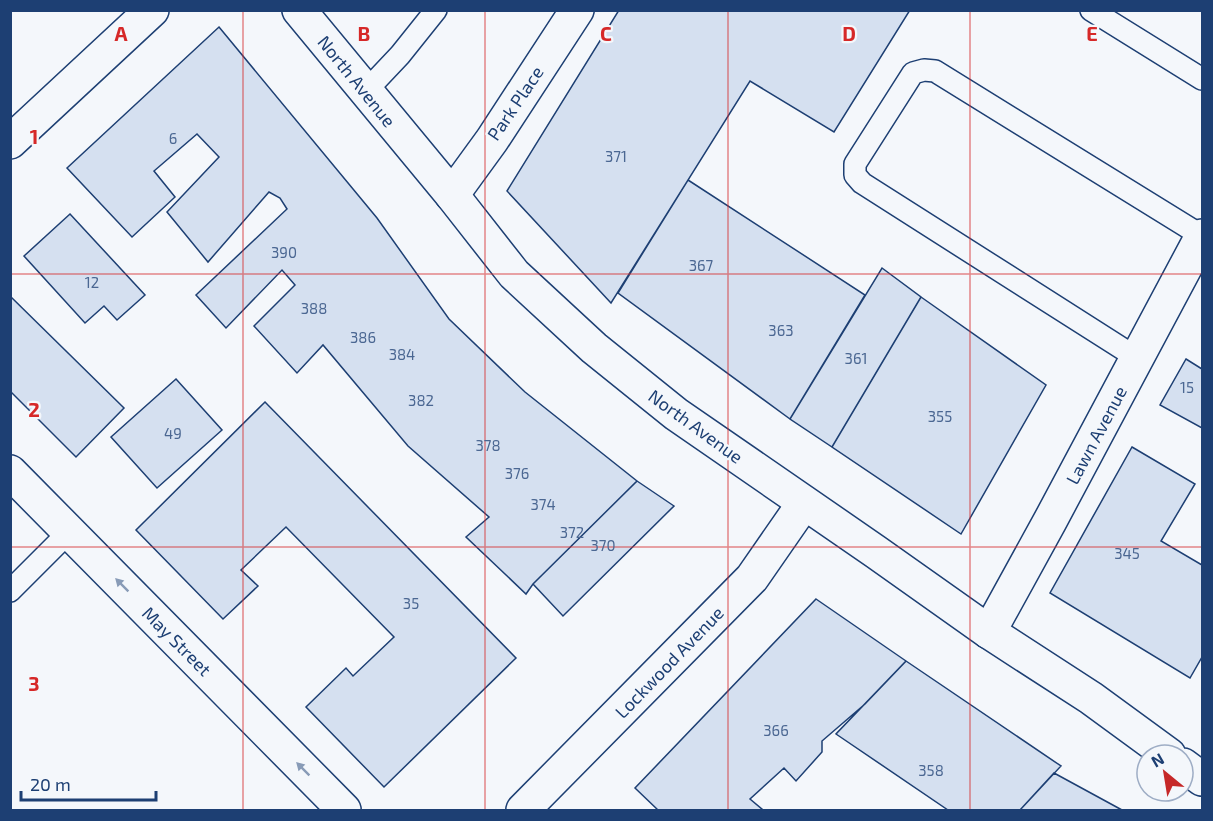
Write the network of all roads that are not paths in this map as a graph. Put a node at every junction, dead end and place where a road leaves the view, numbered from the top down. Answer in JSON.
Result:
{"nodes":[{"id":1,"x":152,"y":10,"type":"edge"},
{"id":2,"x":299,"y":10,"type":"edge"},
{"id":3,"x":577,"y":10,"type":"edge"},
{"id":4,"x":1091,"y":10,"type":"edge"},
{"id":5,"x":428,"y":14,"type":"edge"},
{"id":6,"x":1203,"y":79,"type":"edge"},
{"id":7,"x":366,"y":91,"type":"junction"},
{"id":8,"x":10,"y":142,"type":"edge"},
{"id":9,"x":452,"y":195,"type":"junction"},
{"id":10,"x":1203,"y":236,"type":"edge"},
{"id":11,"x":1137,"y":358,"type":"junction"},
{"id":12,"x":10,"y":472,"type":"edge"},
{"id":13,"x":804,"y":503,"type":"junction"},
{"id":14,"x":69,"y":532,"type":"junction"},
{"id":15,"x":10,"y":591,"type":"edge"},
{"id":16,"x":989,"y":632,"type":"junction"},
{"id":17,"x":1153,"y":743,"type":"edge"},
{"id":18,"x":344,"y":810,"type":"edge"},
{"id":19,"x":523,"y":810,"type":"edge"}],
"edges":[{"from":1,"to":8,"type":"street"},
{"from":2,"to":7,"type":"street","name":"North Avenue"},
{"from":3,"to":9,"type":"street","name":"Park Place"},
{"from":4,"to":6,"type":"lane"},
{"from":5,"to":7,"type":"lane"},
{"from":7,"to":9,"type":"street","name":"North Avenue"},
{"from":9,"to":13,"type":"street","name":"North Avenue"},
{"from":10,"to":11,"type":"street","name":"Lawn Avenue"},
{"from":10,"to":11,"type":"lane"},
{"from":11,"to":16,"type":"street","name":"Lawn Avenue"},
{"from":12,"to":14,"type":"street","name":"May Street"},
{"from":13,"to":16,"type":"street","name":"North Avenue"},
{"from":13,"to":19,"type":"street","name":"Lockwood Avenue"},
{"from":14,"to":15,"type":"lane"},
{"from":18,"to":14,"type":"street","name":"May Street","one_way":true},
{"from":16,"to":17,"type":"street","name":"North Avenue"}]}
